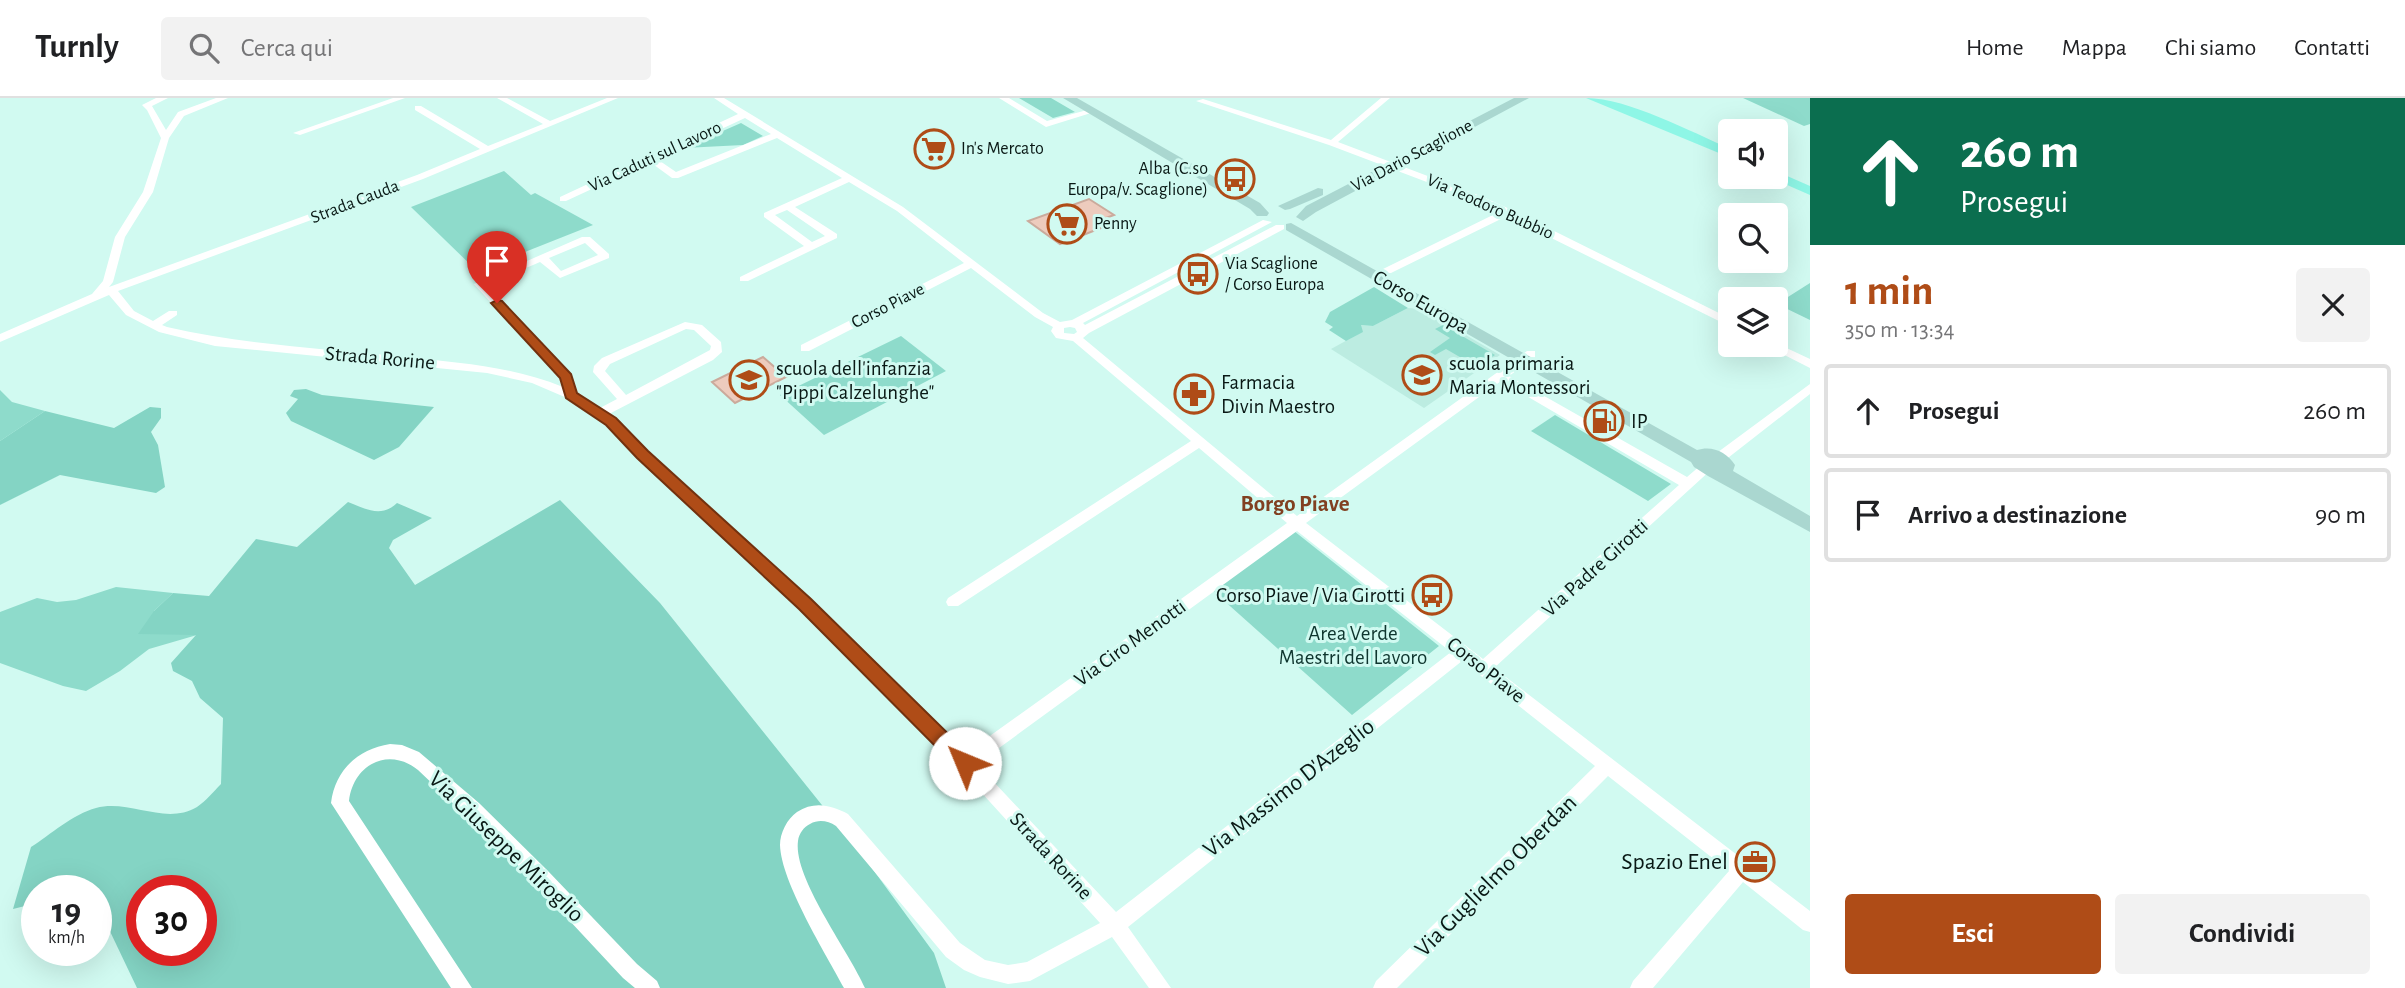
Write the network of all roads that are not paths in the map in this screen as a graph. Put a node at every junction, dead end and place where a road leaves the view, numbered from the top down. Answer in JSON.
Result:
{"nodes":[{"id":1,"x":164,"y":98,"type":"edge"},
{"id":2,"x":224,"y":98,"type":"edge"},
{"id":3,"x":401,"y":98,"type":"edge"},
{"id":4,"x":502,"y":98,"type":"edge"},
{"id":5,"x":718,"y":98,"type":"edge"},
{"id":6,"x":1003,"y":98,"type":"edge"},
{"id":7,"x":1069,"y":98,"type":"edge"},
{"id":8,"x":1082,"y":98,"type":"edge"},
{"id":9,"x":1386,"y":98,"type":"edge"},
{"id":10,"x":1495,"y":98,"type":"edge"},
{"id":11,"x":1522,"y":98,"type":"edge"},
{"id":12,"x":1592,"y":98,"type":"edge"},
{"id":13,"x":1626,"y":98,"type":"edge"},
{"id":14,"x":609,"y":99,"type":"edge"},
{"id":15,"x":1200,"y":101,"type":"dead end"},
{"id":16,"x":418,"y":108,"type":"dead end"},
{"id":17,"x":1087,"y":113,"type":"dead end"},
{"id":18,"x":746,"y":114,"type":"junction"},
{"id":19,"x":550,"y":124,"type":"junction"},
{"id":20,"x":297,"y":133,"type":"dead end"},
{"id":21,"x":779,"y":134,"type":"junction"},
{"id":22,"x":165,"y":138,"type":"junction"},
{"id":23,"x":1332,"y":143,"type":"junction"},
{"id":24,"x":1718,"y":145,"type":"edge"},
{"id":25,"x":1718,"y":147,"type":"edge"},
{"id":26,"x":488,"y":150,"type":"junction"},
{"id":27,"x":651,"y":159,"type":"junction"},
{"id":28,"x":1379,"y":160,"type":"junction"},
{"id":29,"x":1394,"y":165,"type":"junction"},
{"id":30,"x":850,"y":178,"type":"junction"},
{"id":31,"x":1788,"y":181,"type":"edge"},
{"id":32,"x":1810,"y":191,"type":"edge"},
{"id":33,"x":563,"y":199,"type":"dead end"},
{"id":34,"x":787,"y":206,"type":"junction"},
{"id":35,"x":1508,"y":212,"type":"junction"},
{"id":36,"x":1283,"y":218,"type":"junction"},
{"id":37,"x":811,"y":246,"type":"junction"},
{"id":38,"x":542,"y":258,"type":"junction"},
{"id":39,"x":971,"y":264,"type":"junction"},
{"id":40,"x":1387,"y":271,"type":"junction"},
{"id":41,"x":744,"y":279,"type":"dead end"},
{"id":42,"x":111,"y":290,"type":"junction"},
{"id":43,"x":93,"y":298,"type":"junction"},
{"id":44,"x":173,"y":313,"type":"dead end"},
{"id":45,"x":1718,"y":317,"type":"edge"},
{"id":46,"x":154,"y":325,"type":"junction"},
{"id":47,"x":1078,"y":331,"type":"junction"},
{"id":48,"x":0,"y":338,"type":"edge"},
{"id":49,"x":804,"y":348,"type":"dead end"},
{"id":50,"x":1788,"y":354,"type":"edge"},
{"id":51,"x":1527,"y":357,"type":"junction"},
{"id":52,"x":1810,"y":365,"type":"edge"},
{"id":53,"x":1501,"y":376,"type":"junction"},
{"id":54,"x":1810,"y":388,"type":"edge"},
{"id":55,"x":571,"y":395,"type":"junction"},
{"id":56,"x":623,"y":399,"type":"junction"},
{"id":57,"x":597,"y":414,"type":"junction"},
{"id":58,"x":1199,"y":442,"type":"junction"},
{"id":59,"x":1712,"y":462,"type":"junction"},
{"id":60,"x":1688,"y":484,"type":"junction"},
{"id":61,"x":1810,"y":513,"type":"edge"},
{"id":62,"x":1295,"y":522,"type":"junction"},
{"id":63,"x":1810,"y":524,"type":"edge"},
{"id":64,"x":953,"y":602,"type":"dead end"},
{"id":65,"x":1463,"y":652,"type":"junction"},
{"id":66,"x":1486,"y":670,"type":"junction"},
{"id":67,"x":965,"y":763,"type":"junction"},
{"id":68,"x":1608,"y":764,"type":"junction"},
{"id":69,"x":1742,"y":869,"type":"junction"},
{"id":70,"x":1810,"y":923,"type":"edge"},
{"id":71,"x":1115,"y":925,"type":"junction"},
{"id":72,"x":462,"y":988,"type":"edge"},
{"id":73,"x":650,"y":988,"type":"edge"},
{"id":74,"x":855,"y":988,"type":"edge"},
{"id":75,"x":1161,"y":988,"type":"edge"},
{"id":76,"x":1383,"y":988,"type":"edge"},
{"id":77,"x":1640,"y":988,"type":"edge"}],
"edges":[{"from":1,"to":22,"type":"street"},
{"from":2,"to":22,"type":"street"},
{"from":3,"to":20,"type":"street"},
{"from":4,"to":19,"type":"street"},
{"from":5,"to":18,"type":"street","name":"Corso Piave"},
{"from":6,"to":17,"type":"street"},
{"from":7,"to":36,"type":"main road","name":"Corso Europa"},
{"from":8,"to":36,"type":"main road","name":"Corso Europa"},
{"from":9,"to":23,"type":"street"},
{"from":10,"to":28,"type":"main road","name":"Via Dario Scaglione"},
{"from":11,"to":29,"type":"main road","name":"Via Dario Scaglione"},
{"from":12,"to":25,"type":"main road"},
{"from":13,"to":24,"type":"main road"},
{"from":14,"to":19,"type":"street","name":"Strada Cauda"},
{"from":15,"to":23,"type":"street","name":"Via Teodoro Bubbio"},
{"from":16,"to":26,"type":"street"},
{"from":18,"to":21,"type":"street","name":"Corso Piave"},
{"from":18,"to":27,"type":"street","name":"Via Caduti sul Lavoro"},
{"from":19,"to":26,"type":"street","name":"Strada Cauda"},
{"from":21,"to":27,"type":"street"},
{"from":21,"to":30,"type":"street","name":"Corso Piave"},
{"from":22,"to":43,"type":"street"},
{"from":23,"to":28,"type":"street","name":"Via Teodoro Bubbio"},
{"from":26,"to":42,"type":"street","name":"Strada Cauda"},
{"from":27,"to":33,"type":"street","name":"Via Caduti sul Lavoro"},
{"from":28,"to":29,"type":"street","name":"Via Teodoro Bubbio"},
{"from":28,"to":36,"type":"main road","name":"Via Dario Scaglione"},
{"from":29,"to":35,"type":"street","name":"Via Teodoro Bubbio"},
{"from":29,"to":36,"type":"main road","name":"Via Dario Scaglione"},
{"from":30,"to":34,"type":"street"},
{"from":30,"to":39,"type":"street","name":"Corso Piave"},
{"from":31,"to":32,"type":"main road"},
{"from":34,"to":37,"type":"street"},
{"from":34,"to":37,"type":"street"},
{"from":35,"to":40,"type":"street"},
{"from":35,"to":45,"type":"street","name":"Via Teodoro Bubbio"},
{"from":36,"to":40,"type":"main road","name":"Corso Europa"},
{"from":36,"to":47,"type":"street","name":"Via Dario Scaglione"},
{"from":36,"to":51,"type":"main road","name":"Corso Europa"},
{"from":37,"to":41,"type":"street"},
{"from":38,"to":38,"type":"street"},
{"from":38,"to":55,"type":"street"},
{"from":39,"to":47,"type":"street","name":"Corso Piave"},
{"from":39,"to":49,"type":"street","name":"Corso Piave"},
{"from":40,"to":51,"type":"main road","name":"Corso Europa"},
{"from":42,"to":43,"type":"street","name":"Strada Cauda"},
{"from":42,"to":46,"type":"street","name":"Strada Rorine"},
{"from":43,"to":48,"type":"street","name":"Strada Cauda"},
{"from":44,"to":46,"type":"street"},
{"from":46,"to":55,"type":"street","name":"Strada Rorine"},
{"from":47,"to":58,"type":"street","name":"Corso Piave"},
{"from":50,"to":52,"type":"street"},
{"from":51,"to":53,"type":"street","name":"Via Ciro Menotti"},
{"from":51,"to":59,"type":"main road","name":"Corso Europa"},
{"from":53,"to":60,"type":"street"},
{"from":53,"to":62,"type":"street","name":"Via Ciro Menotti"},
{"from":54,"to":59,"type":"street","name":"Via Padre Girotti"},
{"from":55,"to":57,"type":"street","name":"Strada Rorine"},
{"from":56,"to":56,"type":"street"},
{"from":56,"to":57,"type":"street"},
{"from":57,"to":67,"type":"street","name":"Strada Rorine"},
{"from":58,"to":62,"type":"street","name":"Corso Piave"},
{"from":58,"to":64,"type":"street"},
{"from":59,"to":60,"type":"street","name":"Via Padre Girotti"},
{"from":59,"to":61,"type":"main road","name":"Corso Europa"},
{"from":59,"to":63,"type":"main road","name":"Corso Europa"},
{"from":60,"to":66,"type":"street","name":"Via Padre Girotti"},
{"from":62,"to":65,"type":"street","name":"Corso Piave"},
{"from":62,"to":67,"type":"street","name":"Via Ciro Menotti"},
{"from":65,"to":66,"type":"street","name":"Corso Piave"},
{"from":65,"to":71,"type":"street","name":"Via Massimo D'Azeglio"},
{"from":66,"to":68,"type":"street","name":"Corso Piave"},
{"from":67,"to":71,"type":"street","name":"Strada Rorine"},
{"from":68,"to":69,"type":"street","name":"Corso Piave"},
{"from":68,"to":76,"type":"street","name":"Via Guglielmo Oberdan"},
{"from":69,"to":70,"type":"street","name":"Corso Piave"},
{"from":69,"to":77,"type":"street"},
{"from":71,"to":74,"type":"street"},
{"from":71,"to":75,"type":"street","name":"Strada Rorine"},
{"from":72,"to":73,"type":"street","name":"Via Giuseppe Miroglio"}]}
